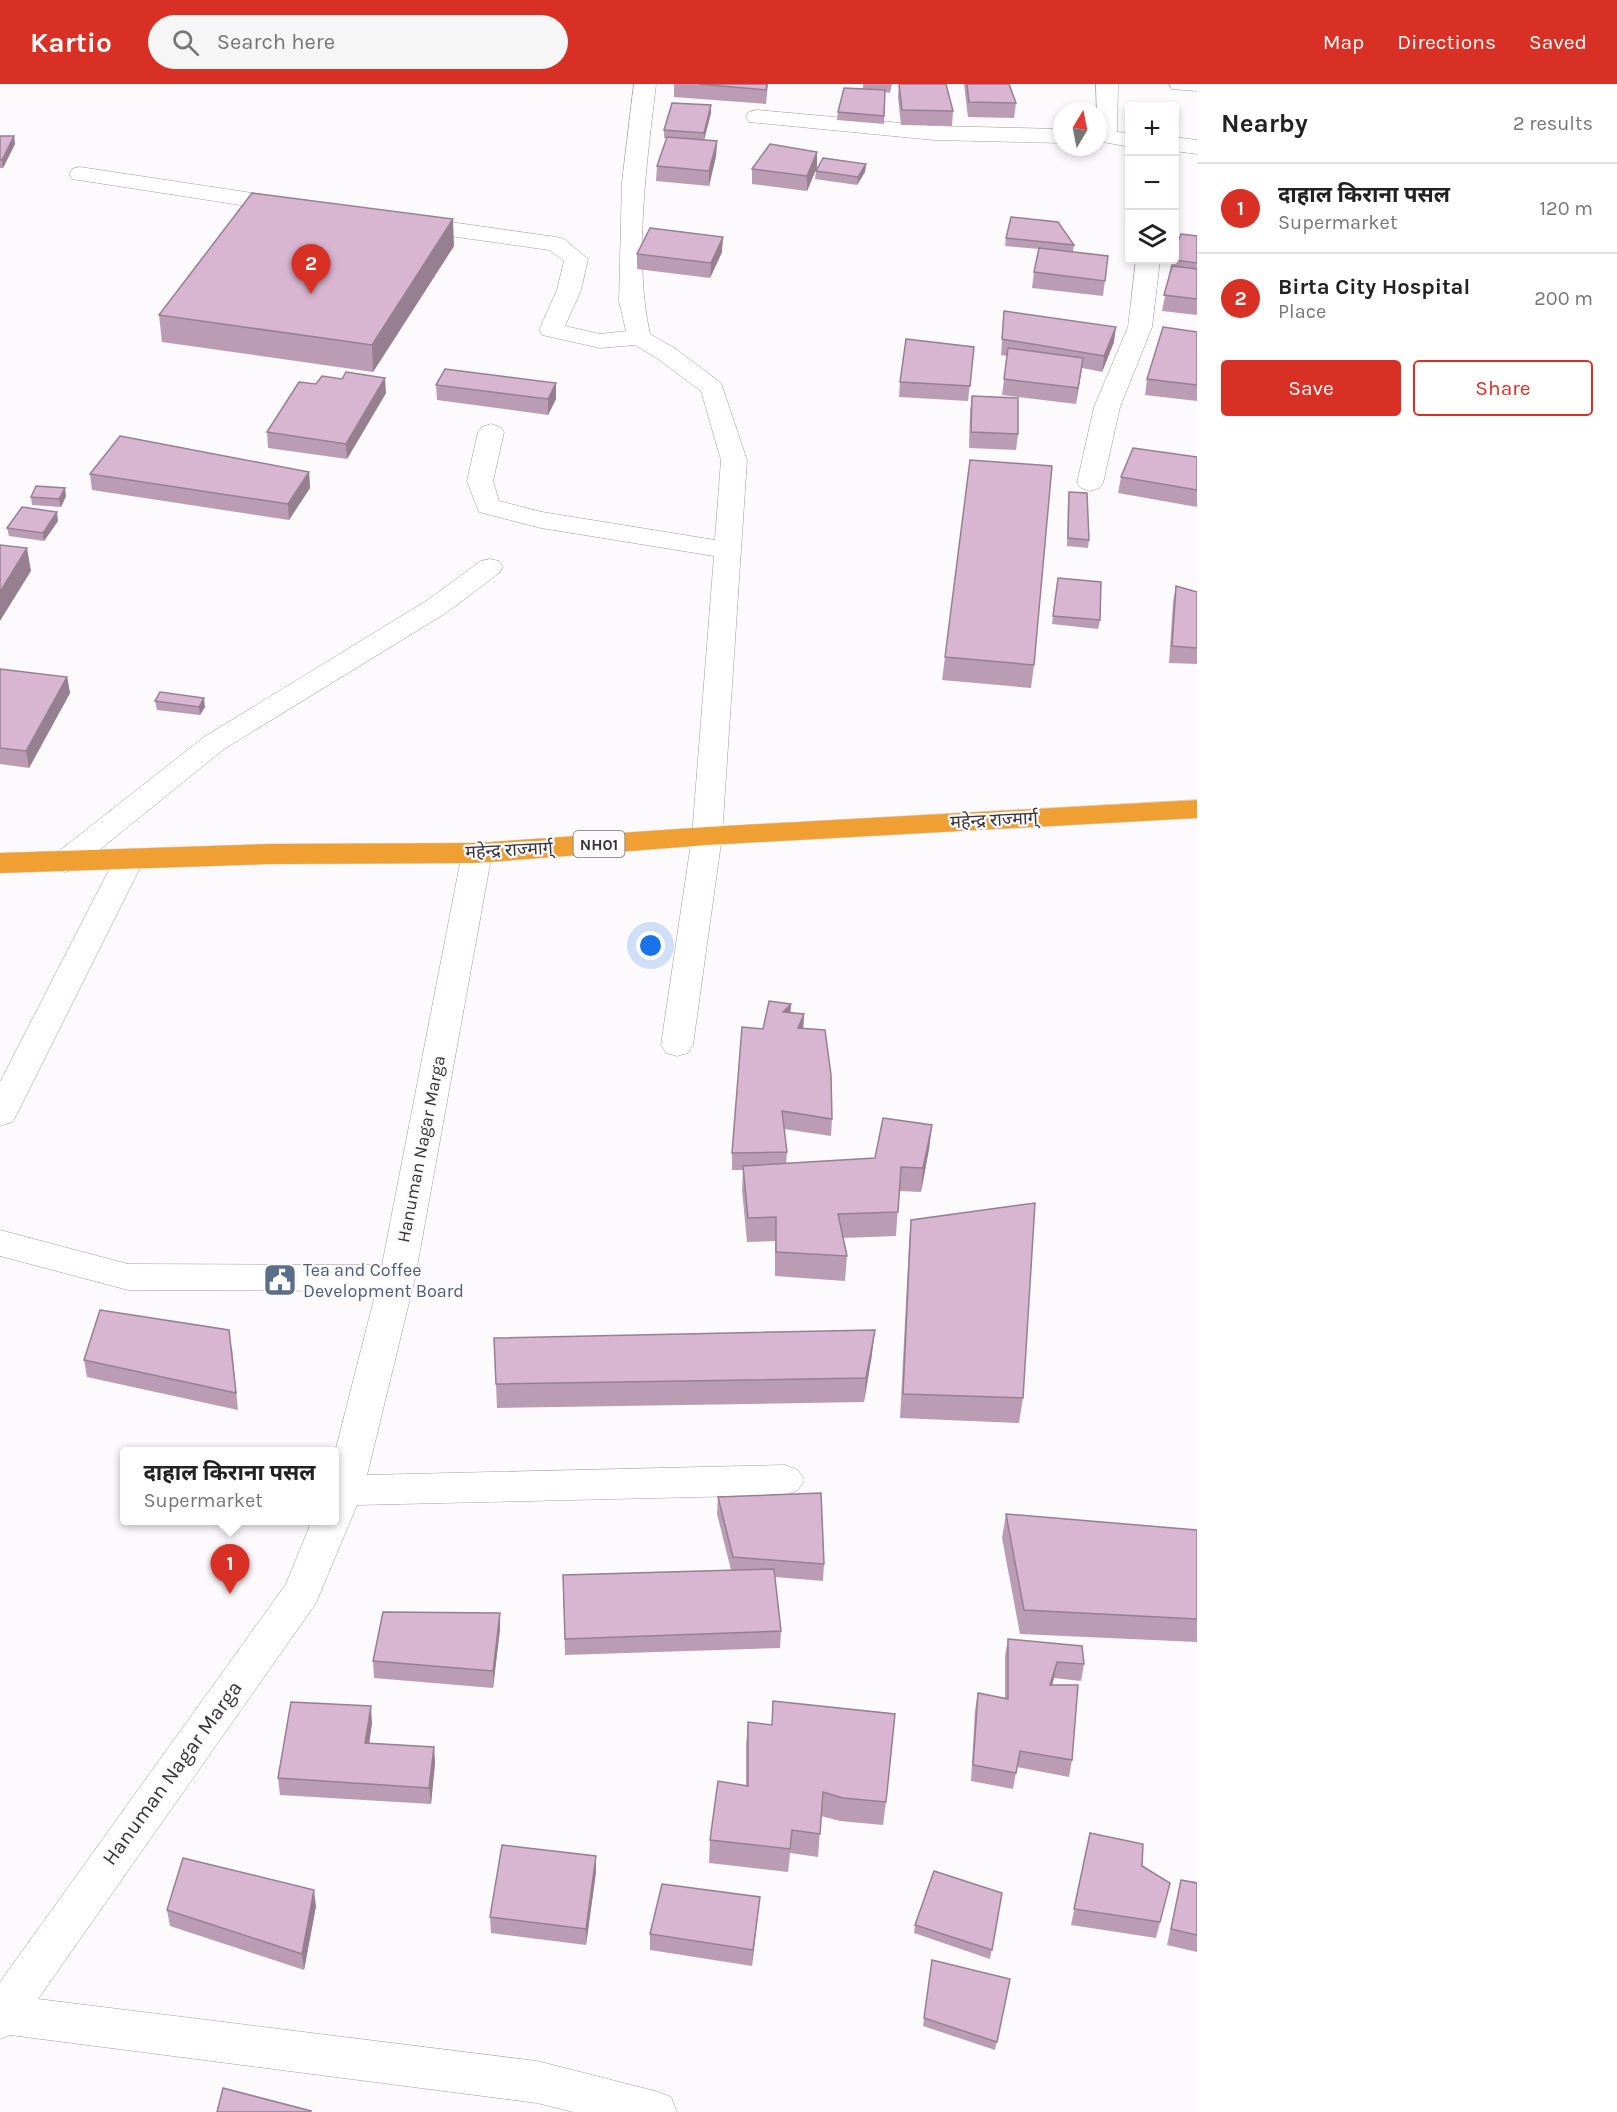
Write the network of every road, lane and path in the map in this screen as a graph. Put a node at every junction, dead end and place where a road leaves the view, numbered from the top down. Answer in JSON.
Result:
{"nodes":[{"id":1,"x":645,"y":84,"type":"edge"},
{"id":2,"x":1107,"y":84,"type":"edge"},
{"id":3,"x":1180,"y":84,"type":"edge"},
{"id":4,"x":1197,"y":85,"type":"edge"},
{"id":5,"x":1105,"y":102,"type":"edge"},
{"id":6,"x":757,"y":117,"type":"dead end"},
{"id":7,"x":1053,"y":136,"type":"edge"},
{"id":8,"x":1107,"y":138,"type":"edge"},
{"id":9,"x":1125,"y":139,"type":"edge"},
{"id":10,"x":1179,"y":145,"type":"edge"},
{"id":11,"x":1197,"y":147,"type":"edge"},
{"id":12,"x":80,"y":174,"type":"dead end"},
{"id":13,"x":312,"y":208,"type":"edge"},
{"id":14,"x":382,"y":219,"type":"edge"},
{"id":15,"x":1148,"y":264,"type":"edge"},
{"id":16,"x":639,"y":337,"type":"junction"},
{"id":17,"x":491,"y":432,"type":"dead end"},
{"id":18,"x":1090,"y":483,"type":"dead end"},
{"id":19,"x":729,"y":550,"type":"junction"},
{"id":20,"x":490,"y":567,"type":"dead end"},
{"id":21,"x":1197,"y":809,"type":"edge"},
{"id":22,"x":707,"y":836,"type":"junction"},
{"id":23,"x":477,"y":853,"type":"junction"},
{"id":24,"x":129,"y":860,"type":"junction"},
{"id":25,"x":0,"y":862,"type":"edge"},
{"id":26,"x":65,"y":862,"type":"junction"},
{"id":27,"x":677,"y":1046,"type":"dead end"},
{"id":28,"x":0,"y":1114,"type":"edge"},
{"id":29,"x":0,"y":1243,"type":"edge"},
{"id":30,"x":397,"y":1278,"type":"junction"},
{"id":31,"x":785,"y":1480,"type":"dead end"},
{"id":32,"x":339,"y":1500,"type":"edge"},
{"id":33,"x":339,"y":1508,"type":"edge"},
{"id":34,"x":330,"y":1525,"type":"edge"},
{"id":35,"x":1,"y":2016,"type":"edge"},
{"id":36,"x":655,"y":2112,"type":"edge"}],
"edges":[{"from":1,"to":16,"type":"street"},
{"from":2,"to":5,"type":"street"},
{"from":3,"to":4,"type":"street"},
{"from":6,"to":7,"type":"street"},
{"from":8,"to":9,"type":"street"},
{"from":10,"to":11,"type":"street"},
{"from":12,"to":13,"type":"street"},
{"from":14,"to":16,"type":"street"},
{"from":15,"to":18,"type":"street"},
{"from":16,"to":19,"type":"street"},
{"from":17,"to":19,"type":"street"},
{"from":19,"to":22,"type":"street"},
{"from":20,"to":26,"type":"street"},
{"from":21,"to":22,"type":"highway","name":"महेन्द्र राज्मार्ग्","number":"NH01"},
{"from":22,"to":23,"type":"highway","name":"महेन्द्र राज्मार्ग्","number":"NH01"},
{"from":22,"to":27,"type":"street"},
{"from":23,"to":24,"type":"highway","name":"महेन्द्र राज्मार्ग्","number":"NH01"},
{"from":23,"to":30,"type":"street","name":"Hanuman Nagar Marga"},
{"from":24,"to":26,"type":"highway","name":"महेन्द्र राज्मार्ग्","number":"NH01"},
{"from":24,"to":28,"type":"street"},
{"from":25,"to":26,"type":"highway","name":"महेन्द्र राज्मार्ग्","number":"NH01"},
{"from":29,"to":30,"type":"street"},
{"from":30,"to":32,"type":"street","name":"Hanuman Nagar Marga"},
{"from":31,"to":33,"type":"street"},
{"from":34,"to":35,"type":"street","name":"Hanuman Nagar Marga"},
{"from":35,"to":36,"type":"street"}]}
